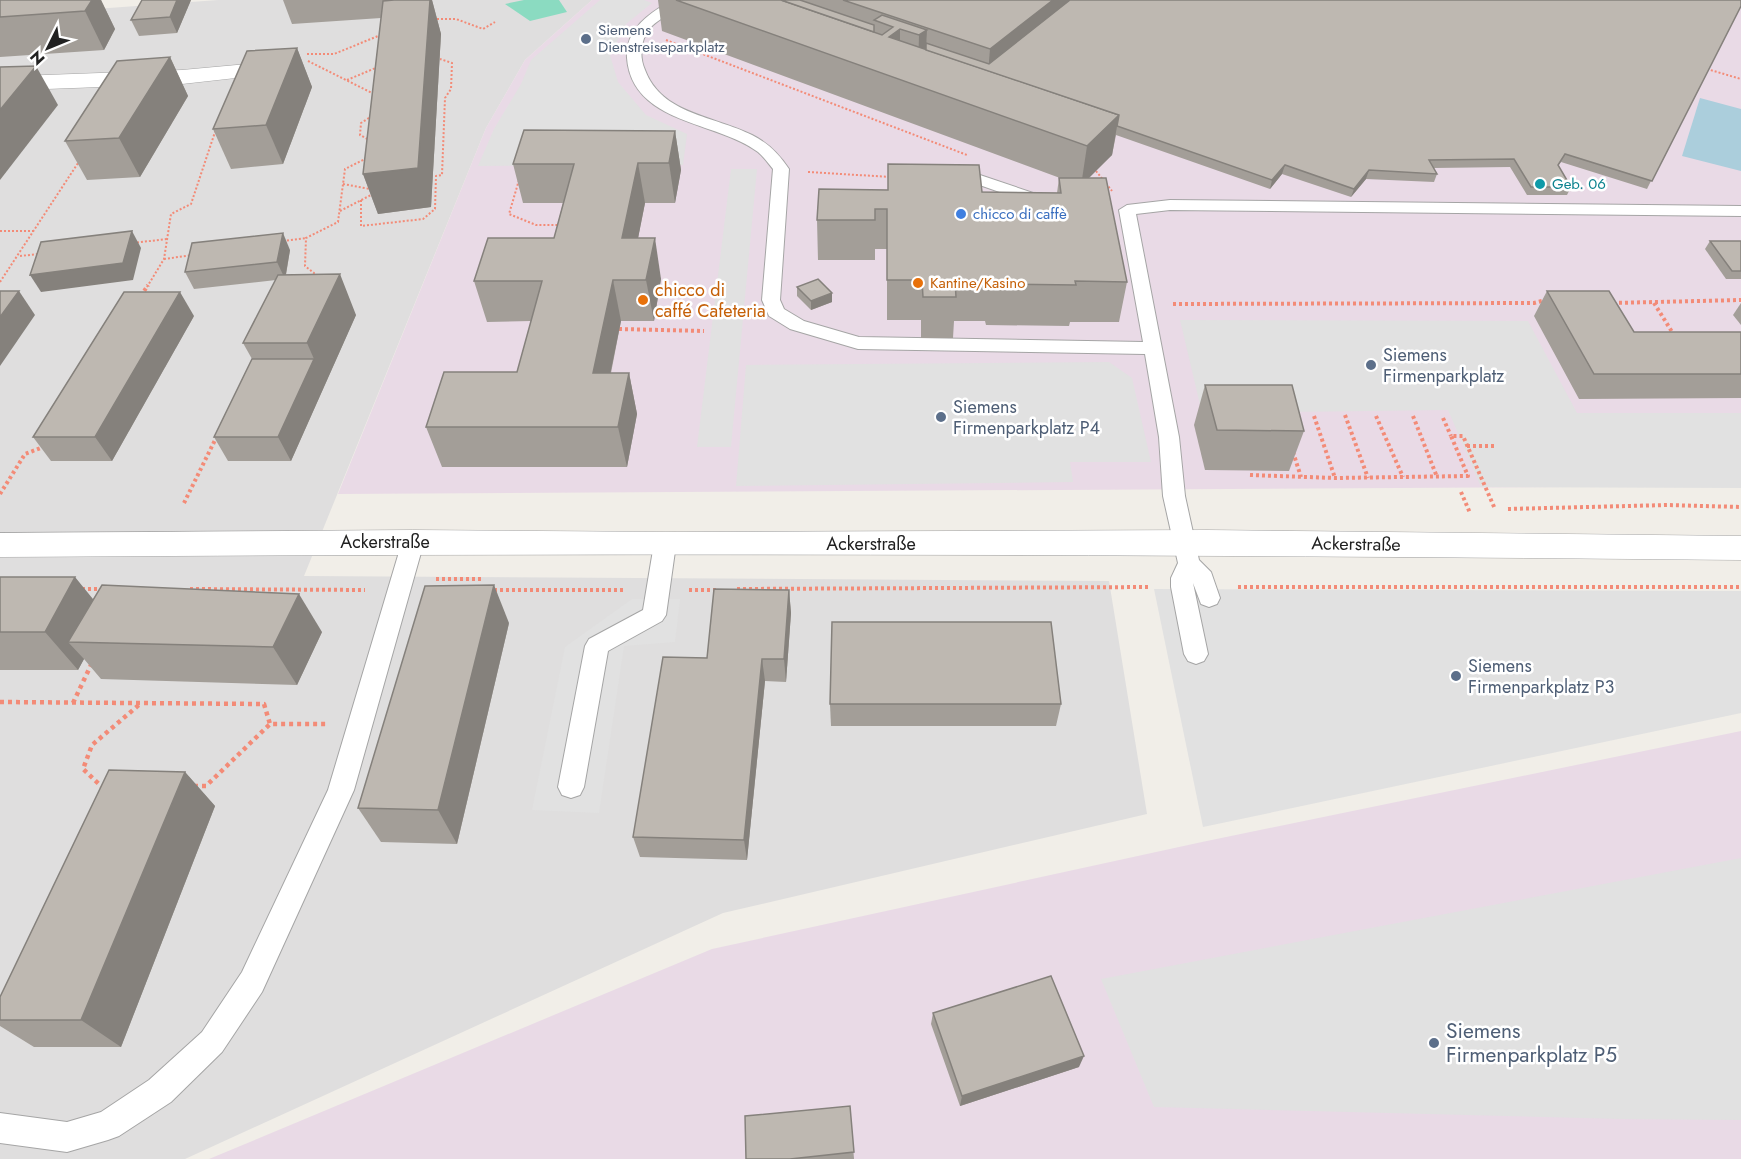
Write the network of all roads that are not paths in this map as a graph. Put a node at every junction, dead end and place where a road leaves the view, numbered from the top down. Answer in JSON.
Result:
{"nodes":[{"id":1,"x":682,"y":0,"type":"edge"},
{"id":2,"x":294,"y":54,"type":"edge"},
{"id":3,"x":0,"y":88,"type":"edge"},
{"id":4,"x":977,"y":178,"type":"edge"},
{"id":5,"x":1038,"y":201,"type":"junction"},
{"id":6,"x":1061,"y":204,"type":"edge"},
{"id":7,"x":1020,"y":209,"type":"edge"},
{"id":8,"x":1741,"y":211,"type":"edge"},
{"id":9,"x":1153,"y":348,"type":"junction"},
{"id":10,"x":413,"y":542,"type":"junction"},
{"id":11,"x":665,"y":544,"type":"junction"},
{"id":12,"x":0,"y":545,"type":"edge"},
{"id":13,"x":1741,"y":548,"type":"edge"},
{"id":14,"x":1187,"y":553,"type":"junction"},
{"id":15,"x":1207,"y":592,"type":"road end"},
{"id":16,"x":1196,"y":654,"type":"dead end"},
{"id":17,"x":571,"y":787,"type":"dead end"},
{"id":18,"x":0,"y":1128,"type":"edge"}],
"edges":[{"from":1,"to":9,"type":"lane"},
{"from":2,"to":3,"type":"street"},
{"from":4,"to":5,"type":"lane"},
{"from":5,"to":6,"type":"lane"},
{"from":5,"to":7,"type":"lane"},
{"from":8,"to":9,"type":"lane"},
{"from":9,"to":14,"type":"lane"},
{"from":10,"to":11,"type":"street","name":"Ackerstraße"},
{"from":10,"to":12,"type":"street","name":"Ackerstraße"},
{"from":10,"to":18,"type":"lane"},
{"from":11,"to":14,"type":"street","name":"Ackerstraße"},
{"from":11,"to":17,"type":"lane"},
{"from":13,"to":14,"type":"street","name":"Ackerstraße"},
{"from":14,"to":15,"type":"lane"},
{"from":14,"to":16,"type":"lane"}]}
